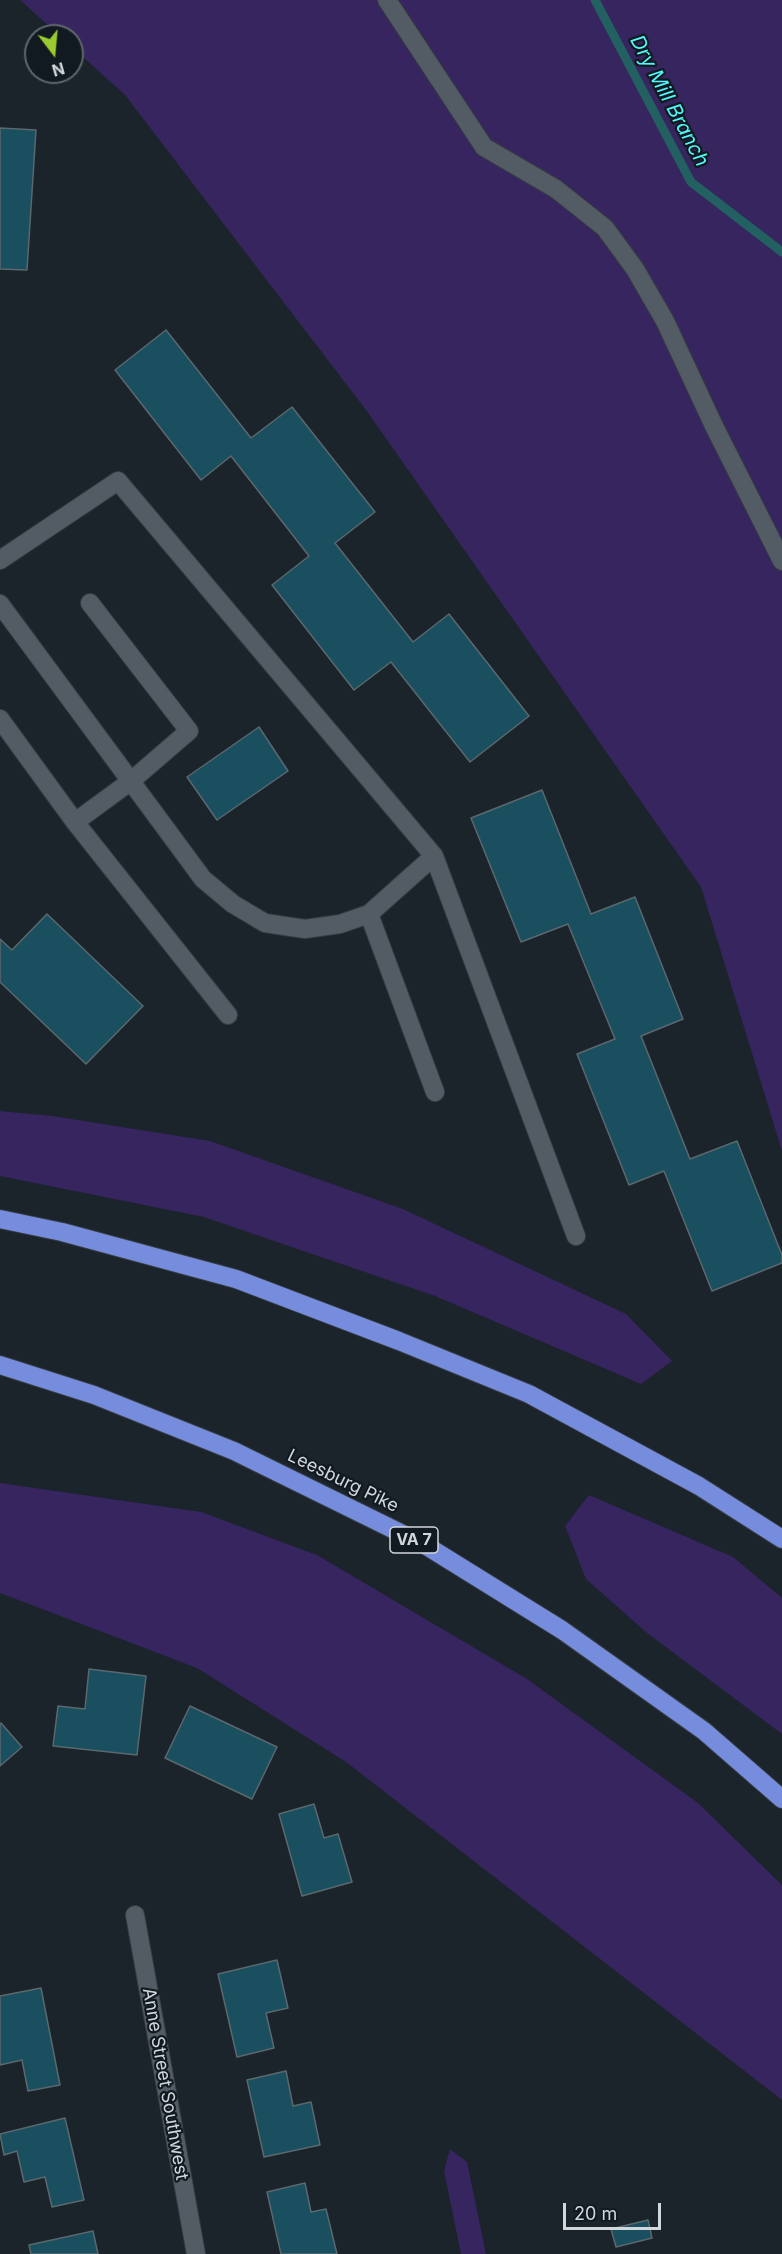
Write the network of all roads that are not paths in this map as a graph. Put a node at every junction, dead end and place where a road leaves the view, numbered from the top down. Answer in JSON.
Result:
{"nodes":[{"id":1,"x":387,"y":0,"type":"edge"},
{"id":2,"x":0,"y":560,"type":"edge"},
{"id":3,"x":782,"y":561,"type":"edge"},
{"id":4,"x":90,"y":603,"type":"dead end"},
{"id":5,"x":0,"y":604,"type":"edge"},
{"id":6,"x":0,"y":719,"type":"edge"},
{"id":7,"x":131,"y":782,"type":"junction"},
{"id":8,"x":75,"y":822,"type":"junction"},
{"id":9,"x":434,"y":856,"type":"junction"},
{"id":10,"x":369,"y":914,"type":"junction"},
{"id":11,"x":228,"y":1015,"type":"dead end"},
{"id":12,"x":435,"y":1092,"type":"dead end"},
{"id":13,"x":0,"y":1220,"type":"edge"},
{"id":14,"x":576,"y":1236,"type":"dead end"},
{"id":15,"x":0,"y":1365,"type":"edge"},
{"id":16,"x":782,"y":1539,"type":"edge"},
{"id":17,"x":782,"y":1799,"type":"edge"},
{"id":18,"x":135,"y":1915,"type":"dead end"},
{"id":19,"x":196,"y":2254,"type":"edge"}],
"edges":[{"from":1,"to":3,"type":"street"},
{"from":2,"to":9,"type":"street"},
{"from":4,"to":7,"type":"street"},
{"from":5,"to":7,"type":"street"},
{"from":6,"to":8,"type":"street"},
{"from":7,"to":8,"type":"street"},
{"from":7,"to":10,"type":"street"},
{"from":8,"to":11,"type":"street"},
{"from":9,"to":10,"type":"street"},
{"from":9,"to":14,"type":"street"},
{"from":10,"to":12,"type":"street"},
{"from":13,"to":16,"type":"highway"},
{"from":15,"to":17,"type":"highway","name":"Leesburg Pike","number":"VA 7"},
{"from":18,"to":19,"type":"street","name":"Anne Street Southwest"}]}
